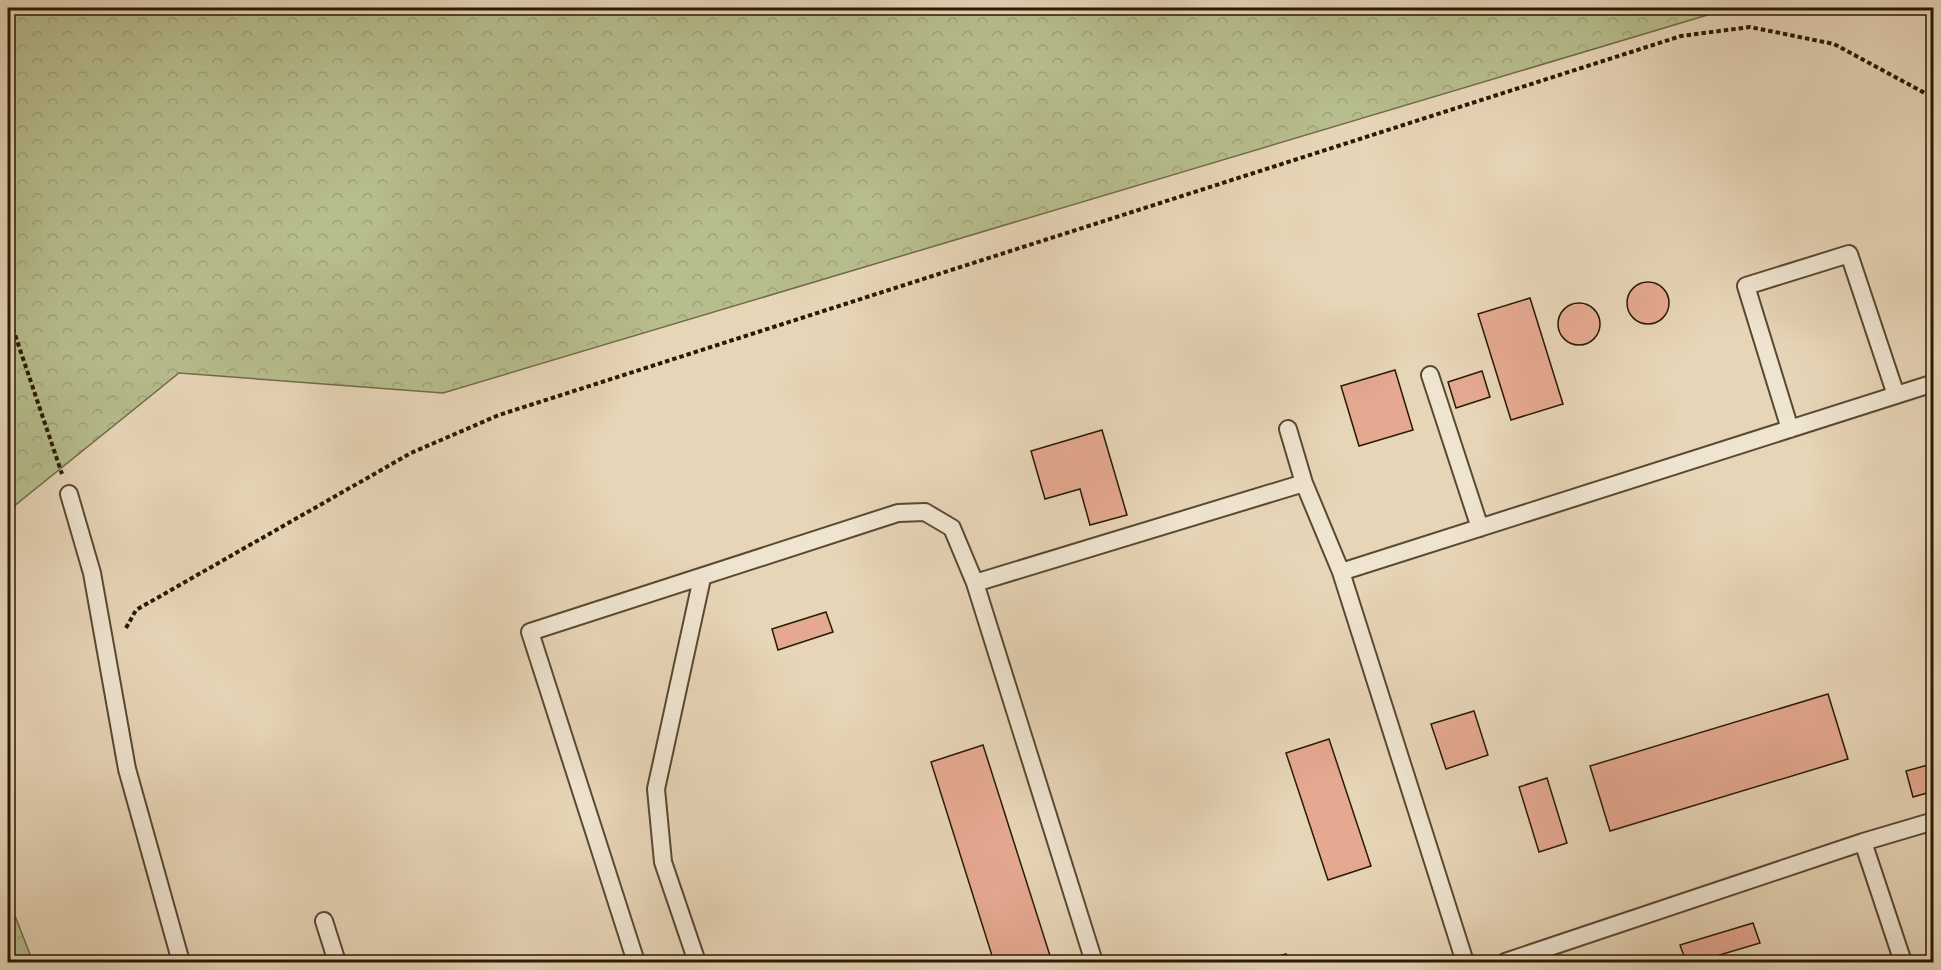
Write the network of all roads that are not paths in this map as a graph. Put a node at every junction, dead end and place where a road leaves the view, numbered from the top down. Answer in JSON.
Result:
{"nodes":[{"id":1,"x":1430,"y":375,"type":"dead end"},
{"id":2,"x":1934,"y":383,"type":"edge"},
{"id":3,"x":1896,"y":395,"type":"junction"},
{"id":4,"x":1288,"y":429,"type":"dead end"},
{"id":5,"x":1791,"y":429,"type":"junction"},
{"id":6,"x":1304,"y":483,"type":"junction"},
{"id":7,"x":69,"y":495,"type":"road end"},
{"id":8,"x":1480,"y":528,"type":"junction"},
{"id":9,"x":1341,"y":572,"type":"junction"},
{"id":10,"x":702,"y":578,"type":"junction"},
{"id":11,"x":975,"y":583,"type":"junction"},
{"id":12,"x":1934,"y":821,"type":"edge"},
{"id":13,"x":1863,"y":842,"type":"junction"},
{"id":14,"x":324,"y":921,"type":"dead end"},
{"id":15,"x":1528,"y":959,"type":"edge"},
{"id":16,"x":181,"y":963,"type":"edge"},
{"id":17,"x":337,"y":963,"type":"edge"},
{"id":18,"x":636,"y":963,"type":"edge"},
{"id":19,"x":697,"y":963,"type":"edge"},
{"id":20,"x":1094,"y":963,"type":"edge"},
{"id":21,"x":1465,"y":963,"type":"edge"},
{"id":22,"x":1505,"y":963,"type":"edge"},
{"id":23,"x":1903,"y":963,"type":"edge"}],
"edges":[{"from":1,"to":8,"type":"lane"},
{"from":2,"to":3,"type":"lane"},
{"from":3,"to":5,"type":"lane"},
{"from":3,"to":5,"type":"lane"},
{"from":4,"to":6,"type":"lane"},
{"from":5,"to":8,"type":"lane"},
{"from":6,"to":9,"type":"lane"},
{"from":6,"to":11,"type":"lane"},
{"from":7,"to":16,"type":"lane"},
{"from":8,"to":9,"type":"lane"},
{"from":9,"to":21,"type":"lane"},
{"from":10,"to":11,"type":"lane"},
{"from":10,"to":18,"type":"lane"},
{"from":10,"to":19,"type":"lane"},
{"from":11,"to":20,"type":"lane"},
{"from":12,"to":13,"type":"lane"},
{"from":13,"to":15,"type":"lane"},
{"from":13,"to":23,"type":"lane"},
{"from":14,"to":17,"type":"lane"},
{"from":15,"to":22,"type":"lane"}]}
